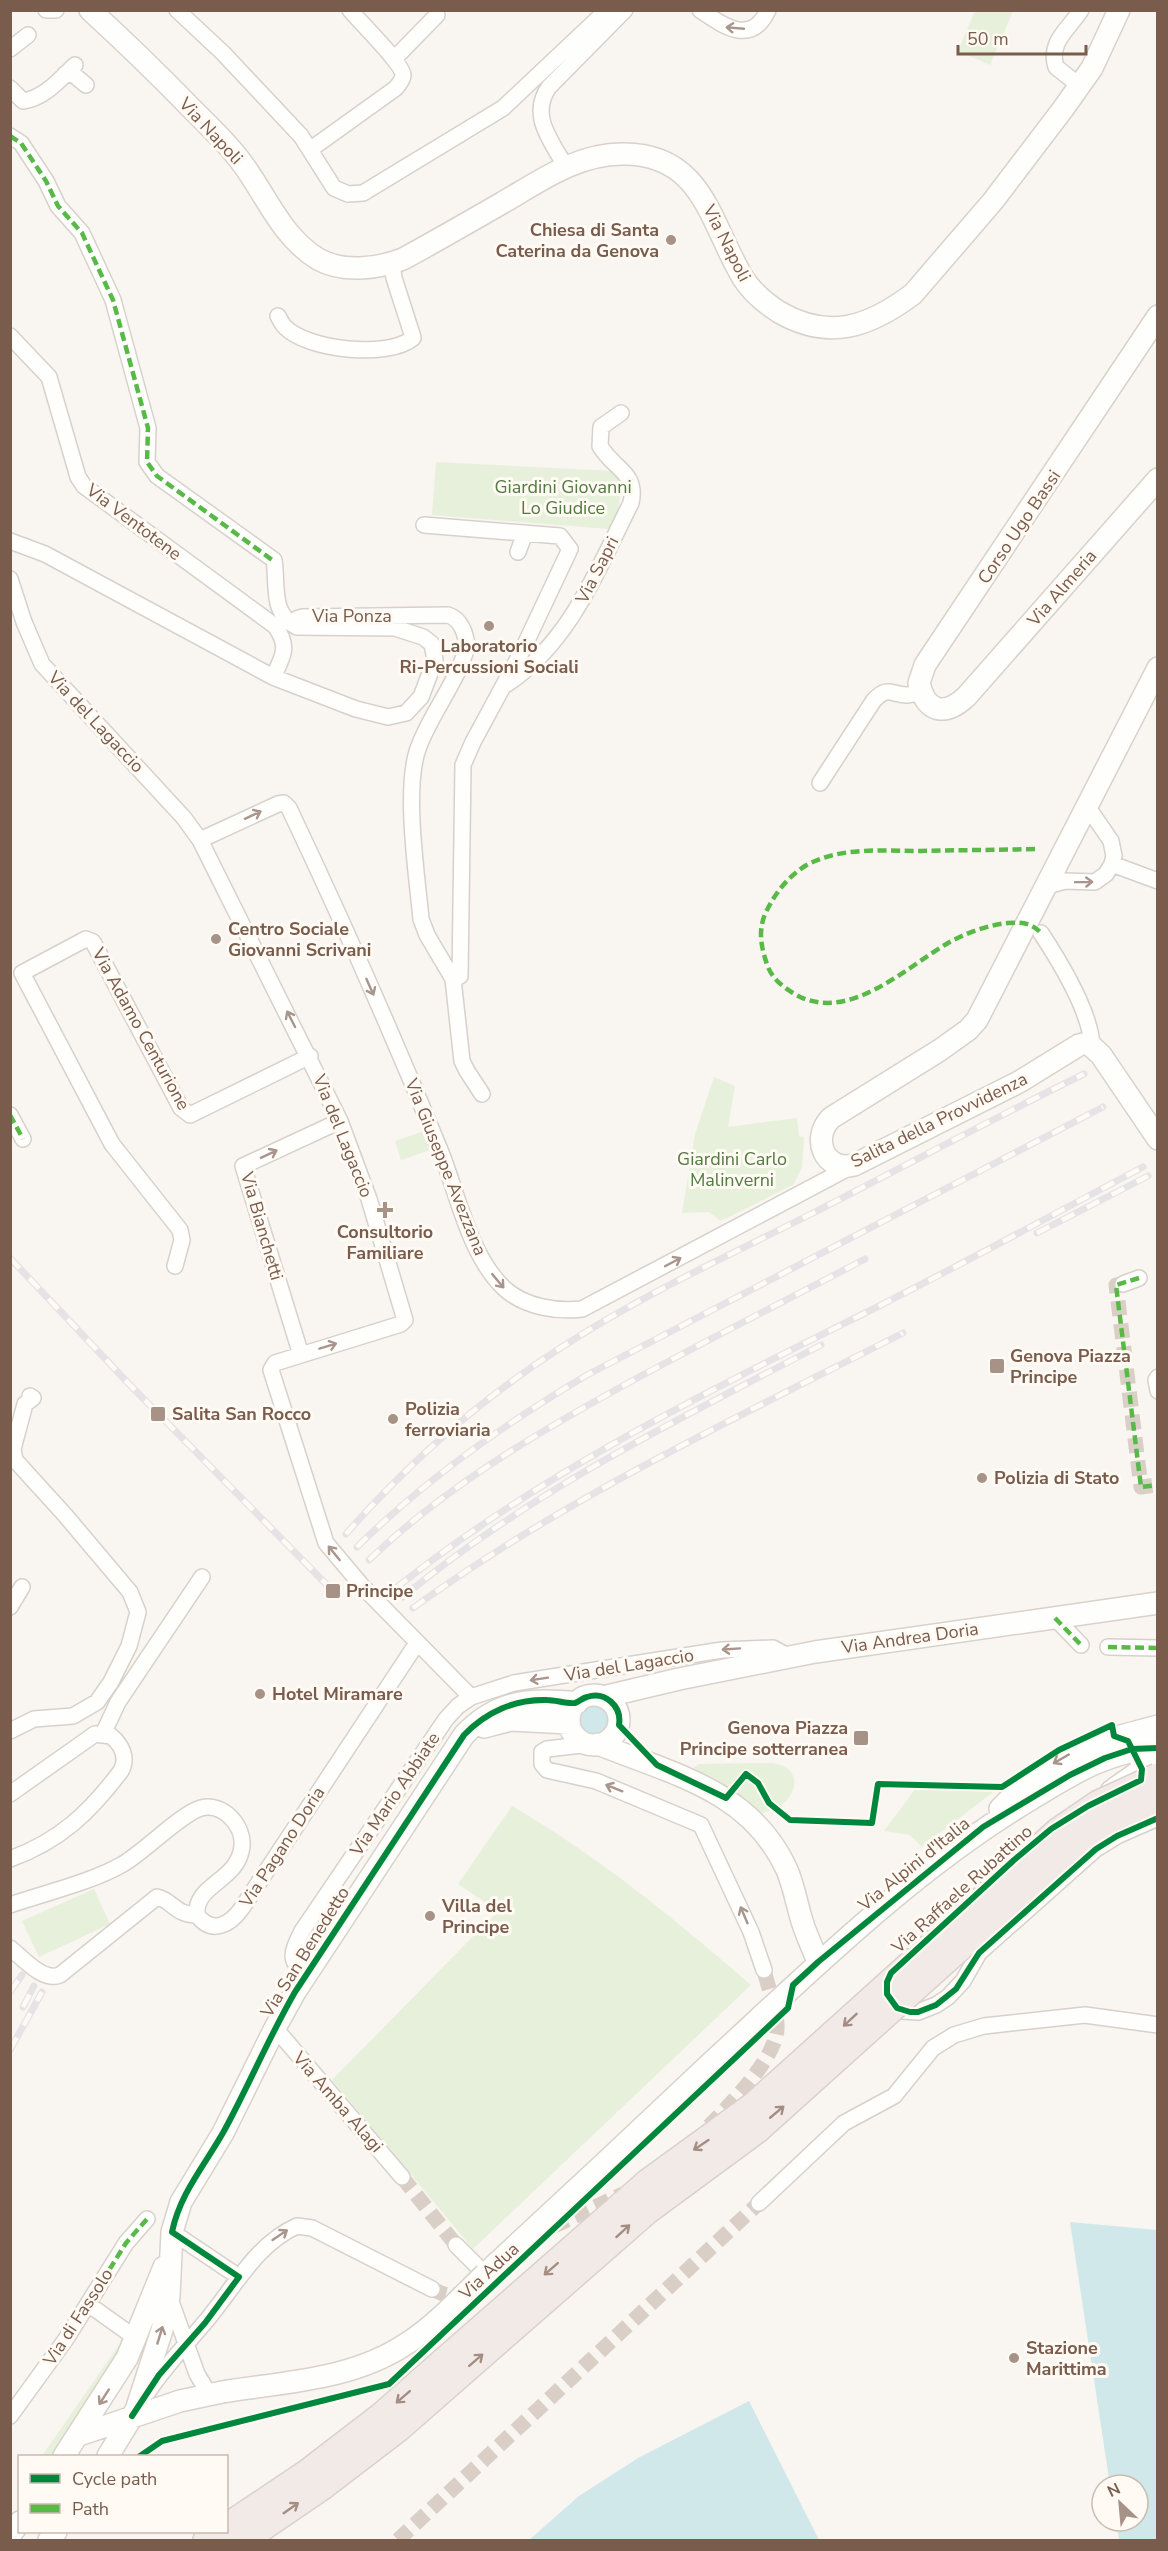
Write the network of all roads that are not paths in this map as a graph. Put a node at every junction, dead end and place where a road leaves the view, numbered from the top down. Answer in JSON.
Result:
{"nodes":[{"id":1,"x":46,"y":10,"type":"edge"},
{"id":2,"x":56,"y":10,"type":"edge"},
{"id":3,"x":90,"y":10,"type":"edge"},
{"id":4,"x":177,"y":10,"type":"edge"},
{"id":5,"x":350,"y":10,"type":"edge"},
{"id":6,"x":607,"y":10,"type":"edge"},
{"id":7,"x":626,"y":10,"type":"edge"},
{"id":8,"x":700,"y":10,"type":"edge"},
{"id":9,"x":768,"y":10,"type":"edge"},
{"id":10,"x":1081,"y":10,"type":"edge"},
{"id":11,"x":1119,"y":10,"type":"edge"},
{"id":12,"x":437,"y":15,"type":"dead end"},
{"id":13,"x":28,"y":35,"type":"dead end"},
{"id":14,"x":10,"y":49,"type":"edge"},
{"id":15,"x":394,"y":59,"type":"junction"},
{"id":16,"x":86,"y":85,"type":"dead end"},
{"id":17,"x":1080,"y":86,"type":"junction"},
{"id":18,"x":10,"y":88,"type":"edge"},
{"id":19,"x":10,"y":136,"type":"edge"},
{"id":20,"x":311,"y":149,"type":"junction"},
{"id":21,"x":566,"y":167,"type":"junction"},
{"id":22,"x":392,"y":264,"type":"junction"},
{"id":23,"x":278,"y":316,"type":"dead end"},
{"id":24,"x":1158,"y":316,"type":"edge"},
{"id":25,"x":10,"y":336,"type":"edge"},
{"id":26,"x":621,"y":413,"type":"dead end"},
{"id":27,"x":1158,"y":479,"type":"edge"},
{"id":28,"x":424,"y":525,"type":"dead end"},
{"id":29,"x":525,"y":533,"type":"junction"},
{"id":30,"x":10,"y":541,"type":"edge"},
{"id":31,"x":518,"y":552,"type":"dead end"},
{"id":32,"x":10,"y":579,"type":"edge"},
{"id":33,"x":297,"y":627,"type":"junction"},
{"id":34,"x":1158,"y":668,"type":"edge"},
{"id":35,"x":273,"y":677,"type":"junction"},
{"id":36,"x":504,"y":686,"type":"junction"},
{"id":37,"x":921,"y":692,"type":"junction"},
{"id":38,"x":820,"y":783,"type":"dead end"},
{"id":39,"x":1087,"y":806,"type":"junction"},
{"id":40,"x":200,"y":840,"type":"junction"},
{"id":41,"x":1112,"y":864,"type":"junction"},
{"id":42,"x":1158,"y":881,"type":"edge"},
{"id":43,"x":1047,"y":886,"type":"junction"},
{"id":44,"x":1041,"y":933,"type":"dead end"},
{"id":45,"x":453,"y":979,"type":"junction"},
{"id":46,"x":1092,"y":1045,"type":"junction"},
{"id":47,"x":310,"y":1056,"type":"junction"},
{"id":48,"x":482,"y":1094,"type":"dead end"},
{"id":49,"x":10,"y":1115,"type":"edge"},
{"id":50,"x":340,"y":1120,"type":"junction"},
{"id":51,"x":1158,"y":1138,"type":"edge"},
{"id":52,"x":22,"y":1139,"type":"dead end"},
{"id":53,"x":854,"y":1165,"type":"junction"},
{"id":54,"x":175,"y":1266,"type":"dead end"},
{"id":55,"x":1139,"y":1278,"type":"dead end"},
{"id":56,"x":1123,"y":1284,"type":"dead end"},
{"id":57,"x":301,"y":1355,"type":"junction"},
{"id":58,"x":1158,"y":1377,"type":"edge"},
{"id":59,"x":1158,"y":1391,"type":"edge"},
{"id":60,"x":30,"y":1396,"type":"dead end"},
{"id":61,"x":202,"y":1577,"type":"dead end"},
{"id":62,"x":22,"y":1587,"type":"dead end"},
{"id":63,"x":1158,"y":1603,"type":"edge"},
{"id":64,"x":10,"y":1607,"type":"edge"},
{"id":65,"x":1055,"y":1618,"type":"junction"},
{"id":66,"x":1081,"y":1645,"type":"dead end"},
{"id":67,"x":420,"y":1646,"type":"junction"},
{"id":68,"x":1108,"y":1647,"type":"dead end"},
{"id":69,"x":1158,"y":1648,"type":"edge"},
{"id":70,"x":786,"y":1658,"type":"junction"},
{"id":71,"x":664,"y":1683,"type":"junction"},
{"id":72,"x":468,"y":1694,"type":"junction"},
{"id":73,"x":603,"y":1697,"type":"junction"},
{"id":74,"x":458,"y":1706,"type":"joint"},
{"id":75,"x":573,"y":1713,"type":"junction"},
{"id":76,"x":619,"y":1720,"type":"junction"},
{"id":77,"x":1158,"y":1726,"type":"edge"},
{"id":78,"x":10,"y":1731,"type":"edge"},
{"id":79,"x":103,"y":1734,"type":"junction"},
{"id":80,"x":1114,"y":1736,"type":"junction"},
{"id":81,"x":594,"y":1744,"type":"junction"},
{"id":82,"x":1158,"y":1748,"type":"edge"},
{"id":83,"x":1158,"y":1758,"type":"edge"},
{"id":84,"x":1143,"y":1764,"type":"edge"},
{"id":85,"x":657,"y":1765,"type":"junction"},
{"id":86,"x":10,"y":1794,"type":"edge"},
{"id":87,"x":1158,"y":1798,"type":"edge"},
{"id":88,"x":1158,"y":1818,"type":"edge"},
{"id":89,"x":983,"y":1827,"type":"junction"},
{"id":90,"x":10,"y":1859,"type":"edge"},
{"id":91,"x":10,"y":1905,"type":"edge"},
{"id":92,"x":197,"y":1916,"type":"junction"},
{"id":93,"x":10,"y":1948,"type":"edge"},
{"id":94,"x":818,"y":1962,"type":"junction"},
{"id":95,"x":764,"y":1970,"type":"tunnel mouth"},
{"id":96,"x":306,"y":1975,"type":"junction"},
{"id":97,"x":1158,"y":2025,"type":"edge"},
{"id":98,"x":274,"y":2028,"type":"junction"},
{"id":99,"x":402,"y":2177,"type":"tunnel mouth"},
{"id":100,"x":759,"y":2203,"type":"tunnel mouth"},
{"id":101,"x":147,"y":2219,"type":"dead end"},
{"id":102,"x":171,"y":2241,"type":"junction"},
{"id":103,"x":456,"y":2245,"type":"tunnel mouth"},
{"id":104,"x":485,"y":2274,"type":"junction"},
{"id":105,"x":240,"y":2277,"type":"junction"},
{"id":106,"x":432,"y":2289,"type":"tunnel mouth"},
{"id":107,"x":169,"y":2296,"type":"junction"},
{"id":108,"x":88,"y":2304,"type":"junction"},
{"id":109,"x":137,"y":2337,"type":"junction"},
{"id":110,"x":187,"y":2343,"type":"junction"},
{"id":111,"x":209,"y":2394,"type":"junction"},
{"id":112,"x":168,"y":2406,"type":"junction"},
{"id":113,"x":134,"y":2413,"type":"junction"},
{"id":114,"x":10,"y":2416,"type":"edge"},
{"id":115,"x":79,"y":2435,"type":"junction"},
{"id":116,"x":65,"y":2455,"type":"edge"},
{"id":117,"x":111,"y":2455,"type":"edge"},
{"id":118,"x":112,"y":2455,"type":"edge"},
{"id":119,"x":228,"y":2527,"type":"edge"},
{"id":120,"x":243,"y":2541,"type":"edge"}],
"edges":[{"from":1,"to":2,"type":"street"},
{"from":3,"to":22,"type":"street","name":"Via Napoli"},
{"from":4,"to":20,"type":"street"},
{"from":5,"to":15,"type":"street"},
{"from":6,"to":20,"type":"street"},
{"from":7,"to":21,"type":"street"},
{"from":9,"to":8,"type":"street","one_way":true},
{"from":10,"to":17,"type":"street"},
{"from":11,"to":17,"type":"street","name":"Via Napoli"},
{"from":12,"to":15,"type":"street"},
{"from":13,"to":14,"type":"street"},
{"from":15,"to":20,"type":"street"},
{"from":16,"to":18,"type":"street"},
{"from":17,"to":21,"type":"street","name":"Via Napoli"},
{"from":19,"to":33,"type":"street"},
{"from":21,"to":22,"type":"street","name":"Via Napoli"},
{"from":22,"to":23,"type":"street"},
{"from":24,"to":37,"type":"street","name":"Corso Ugo Bassi"},
{"from":25,"to":35,"type":"street","name":"Via Ventotene"},
{"from":26,"to":36,"type":"street","name":"Via Sapri"},
{"from":27,"to":37,"type":"street","name":"Via Almeria"},
{"from":28,"to":29,"type":"street"},
{"from":29,"to":31,"type":"street"},
{"from":29,"to":36,"type":"street"},
{"from":30,"to":35,"type":"street","name":"Via Ponza"},
{"from":32,"to":40,"type":"street","name":"Via del Lagaccio"},
{"from":33,"to":35,"type":"street","name":"Via Ponza"},
{"from":33,"to":45,"type":"street","name":"Via Ponza"},
{"from":34,"to":39,"type":"street"},
{"from":36,"to":45,"type":"street"},
{"from":37,"to":38,"type":"street"},
{"from":39,"to":41,"type":"street"},
{"from":39,"to":43,"type":"street"},
{"from":47,"to":40,"type":"street","name":"Via del Lagaccio","one_way":true},
{"from":40,"to":53,"type":"street","name":"Via Giuseppe Avezzana","one_way":true},
{"from":41,"to":42,"type":"street"},
{"from":43,"to":41,"type":"street","one_way":true},
{"from":43,"to":53,"type":"street","name":"Salita della Provvidenza"},
{"from":44,"to":46,"type":"street"},
{"from":45,"to":48,"type":"street","name":"Via Ponza"},
{"from":46,"to":51,"type":"street"},
{"from":46,"to":53,"type":"street","name":"Salita della Provvidenza"},
{"from":47,"to":50,"type":"street","name":"Via del Lagaccio"},
{"from":47,"to":54,"type":"street","name":"Via Adamo Centurione"},
{"from":49,"to":52,"type":"street"},
{"from":57,"to":50,"type":"street","name":"Via Bianchetti","one_way":true},
{"from":57,"to":50,"type":"street","name":"Via del Lagaccio","one_way":true},
{"from":55,"to":56,"type":"street"},
{"from":67,"to":57,"type":"street","name":"Via del Lagaccio","one_way":true},
{"from":58,"to":59,"type":"street"},
{"from":60,"to":78,"type":"street"},
{"from":61,"to":79,"type":"street"},
{"from":62,"to":64,"type":"street"},
{"from":63,"to":65,"type":"street","name":"Via Andrea Doria"},
{"from":65,"to":66,"type":"street"},
{"from":65,"to":70,"type":"street","name":"Via Andrea Doria"},
{"from":67,"to":72,"type":"street"},
{"from":67,"to":92,"type":"street","name":"Via Pagano Doria"},
{"from":68,"to":69,"type":"street"},
{"from":70,"to":71,"type":"street","name":"Via Andrea Doria"},
{"from":70,"to":72,"type":"street","name":"Via del Lagaccio","one_way":true},
{"from":71,"to":73,"type":"street","name":"Via Andrea Doria"},
{"from":71,"to":76,"type":"street","name":"Via Andrea Doria"},
{"from":72,"to":74,"type":"street","name":"Via del Lagaccio"},
{"from":73,"to":75,"type":"street"},
{"from":73,"to":76,"type":"street"},
{"from":74,"to":96,"type":"street","name":"Via Mario Abbiate"},
{"from":75,"to":81,"type":"street"},
{"from":75,"to":96,"type":"street","name":"Via San Benedetto"},
{"from":76,"to":81,"type":"street"},
{"from":76,"to":85,"type":"street"},
{"from":77,"to":80,"type":"street","name":"Via Alpini d'Italia"},
{"from":79,"to":86,"type":"street"},
{"from":79,"to":90,"type":"street"},
{"from":80,"to":84,"type":"street"},
{"from":80,"to":89,"type":"street","name":"Via Alpini d'Italia","one_way":true},
{"from":81,"to":85,"type":"street"},
{"from":95,"to":81,"type":"street","one_way":true},
{"from":82,"to":84,"type":"street","name":"Via Alpini d'Italia"},
{"from":83,"to":84,"type":"street","name":"Via Raffaele Rubattino"},
{"from":84,"to":88,"type":"street","name":"Via Raffaele Rubattino"},
{"from":84,"to":89,"type":"street","name":"Via Alpini d'Italia"},
{"from":84,"to":119,"type":"highway","one_way":true,"bridge":true},
{"from":85,"to":94,"type":"street"},
{"from":120,"to":87,"type":"highway","one_way":true,"bridge":true},
{"from":89,"to":94,"type":"street","name":"Via Alpini d'Italia"},
{"from":91,"to":92,"type":"street","name":"Via Pagano Doria"},
{"from":92,"to":93,"type":"street"},
{"from":94,"to":104,"type":"street","name":"Via Adua"},
{"from":96,"to":98,"type":"street","name":"Via San Benedetto"},
{"from":97,"to":100,"type":"street"},
{"from":98,"to":99,"type":"street","name":"Via Amba Alagi"},
{"from":98,"to":102,"type":"street","name":"Via San Benedetto"},
{"from":101,"to":108,"type":"street","name":"Via di Fassolo"},
{"from":102,"to":105,"type":"street"},
{"from":102,"to":107,"type":"street","name":"Via San Benedetto"},
{"from":102,"to":109,"type":"street","name":"Via San Benedetto"},
{"from":103,"to":104,"type":"street"},
{"from":104,"to":111,"type":"street","name":"Via Adua","bridge":true},
{"from":105,"to":106,"type":"street","one_way":true},
{"from":105,"to":110,"type":"street"},
{"from":107,"to":110,"type":"street"},
{"from":113,"to":107,"type":"street","name":"Via San Benedetto","one_way":true},
{"from":108,"to":109,"type":"street"},
{"from":108,"to":114,"type":"street","name":"Via di Fassolo"},
{"from":109,"to":115,"type":"street","name":"Via San Benedetto","one_way":true},
{"from":110,"to":111,"type":"street"},
{"from":110,"to":113,"type":"street"},
{"from":111,"to":112,"type":"street","name":"Via Adua"},
{"from":112,"to":113,"type":"street","name":"Via Adua"},
{"from":112,"to":118,"type":"street"},
{"from":113,"to":115,"type":"street","name":"Via Adua"},
{"from":113,"to":117,"type":"street","name":"Via San Benedetto"},
{"from":115,"to":116,"type":"street","name":"Via San Benedetto"}]}
